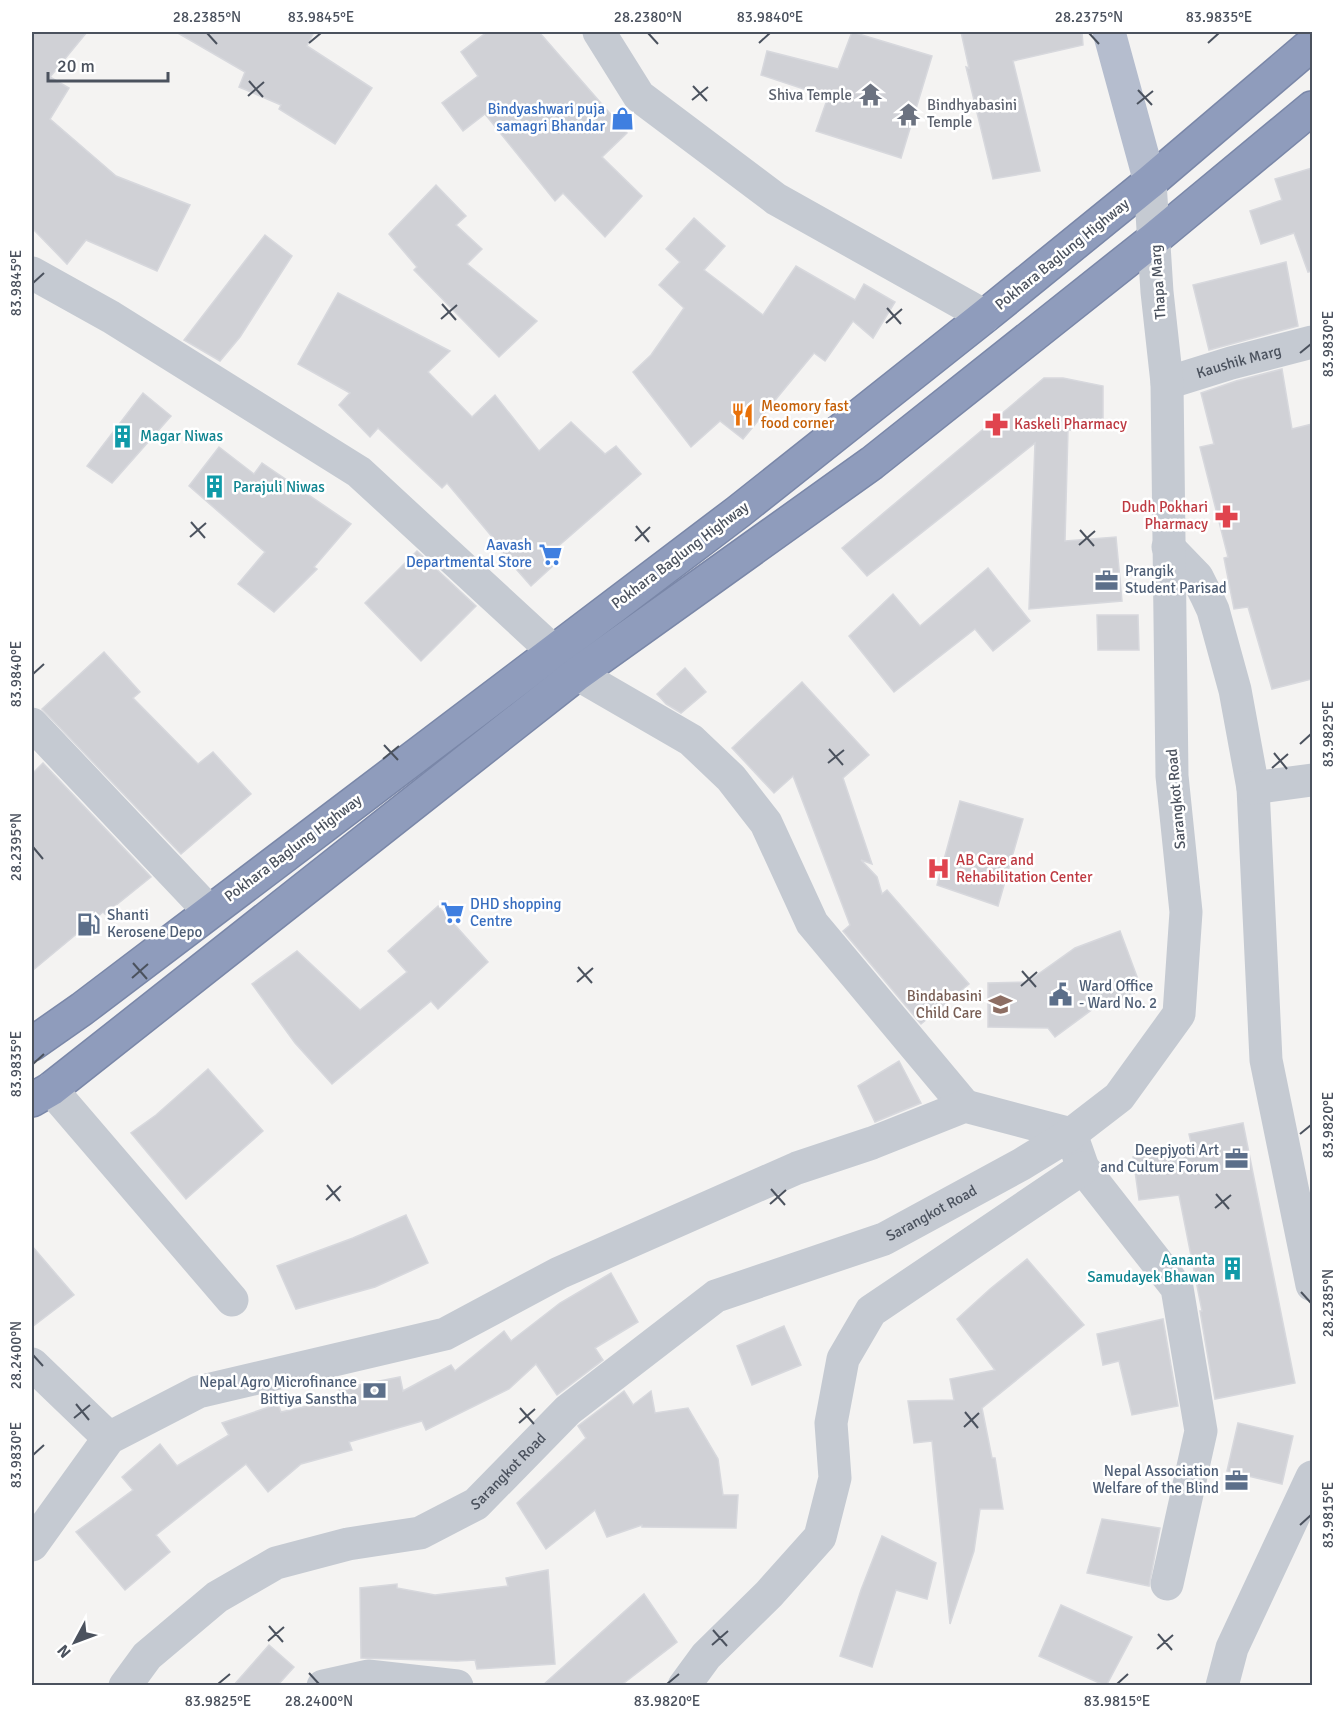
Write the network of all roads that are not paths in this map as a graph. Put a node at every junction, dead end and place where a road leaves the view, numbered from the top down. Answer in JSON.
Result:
{"nodes":[{"id":1,"x":599,"y":32,"type":"edge"},
{"id":2,"x":1109,"y":32,"type":"edge"},
{"id":3,"x":1312,"y":44,"type":"edge"},
{"id":4,"x":1312,"y":108,"type":"edge"},
{"id":5,"x":1150,"y":182,"type":"junction"},
{"id":6,"x":1154,"y":239,"type":"junction"},
{"id":7,"x":32,"y":273,"type":"edge"},
{"id":8,"x":985,"y":316,"type":"junction"},
{"id":9,"x":1312,"y":342,"type":"edge"},
{"id":10,"x":1167,"y":383,"type":"junction"},
{"id":11,"x":1168,"y":547,"type":"junction"},
{"id":12,"x":553,"y":651,"type":"junction"},
{"id":13,"x":577,"y":674,"type":"junction"},
{"id":14,"x":32,"y":724,"type":"edge"},
{"id":15,"x":1312,"y":780,"type":"edge"},
{"id":16,"x":1253,"y":788,"type":"junction"},
{"id":17,"x":209,"y":911,"type":"junction"},
{"id":18,"x":32,"y":1044,"type":"edge"},
{"id":19,"x":41,"y":1095,"type":"edge"},
{"id":20,"x":965,"y":1106,"type":"junction"},
{"id":21,"x":1071,"y":1134,"type":"junction"},
{"id":22,"x":1083,"y":1167,"type":"junction"},
{"id":23,"x":1312,"y":1285,"type":"edge"},
{"id":24,"x":232,"y":1300,"type":"dead end"},
{"id":25,"x":32,"y":1364,"type":"edge"},
{"id":26,"x":109,"y":1438,"type":"junction"},
{"id":27,"x":1312,"y":1477,"type":"edge"},
{"id":28,"x":32,"y":1545,"type":"edge"},
{"id":29,"x":1167,"y":1584,"type":"dead end"},
{"id":30,"x":125,"y":1686,"type":"edge"},
{"id":31,"x":323,"y":1686,"type":"edge"},
{"id":32,"x":457,"y":1686,"type":"edge"},
{"id":33,"x":684,"y":1686,"type":"edge"},
{"id":34,"x":1222,"y":1686,"type":"edge"}],
"edges":[{"from":1,"to":8,"type":"street"},
{"from":2,"to":5,"type":"main road"},
{"from":3,"to":5,"type":"highway","name":"Pokhara Baglung Highway"},
{"from":4,"to":6,"type":"highway"},
{"from":5,"to":6,"type":"street","name":"Thapa Marg"},
{"from":5,"to":8,"type":"highway","name":"Pokhara Baglung Highway"},
{"from":6,"to":10,"type":"street","name":"Thapa Marg"},
{"from":6,"to":13,"type":"highway"},
{"from":7,"to":12,"type":"street"},
{"from":8,"to":12,"type":"highway","name":"Pokhara Baglung Highway"},
{"from":9,"to":10,"type":"street","name":"Kaushik Marg"},
{"from":10,"to":11,"type":"street","name":"Sarangkot Road"},
{"from":11,"to":16,"type":"street"},
{"from":11,"to":21,"type":"street","name":"Sarangkot Road"},
{"from":12,"to":17,"type":"highway","name":"Pokhara Baglung Highway"},
{"from":13,"to":19,"type":"highway"},
{"from":13,"to":20,"type":"street"},
{"from":14,"to":17,"type":"street"},
{"from":15,"to":16,"type":"street"},
{"from":16,"to":23,"type":"street"},
{"from":17,"to":18,"type":"highway","name":"Pokhara Baglung Highway"},
{"from":19,"to":24,"type":"street"},
{"from":20,"to":21,"type":"street"},
{"from":20,"to":26,"type":"street"},
{"from":21,"to":22,"type":"street"},
{"from":21,"to":30,"type":"street","name":"Sarangkot Road"},
{"from":22,"to":29,"type":"street"},
{"from":22,"to":33,"type":"street"},
{"from":25,"to":26,"type":"street"},
{"from":26,"to":28,"type":"street"},
{"from":27,"to":34,"type":"street"},
{"from":31,"to":32,"type":"street"}]}
